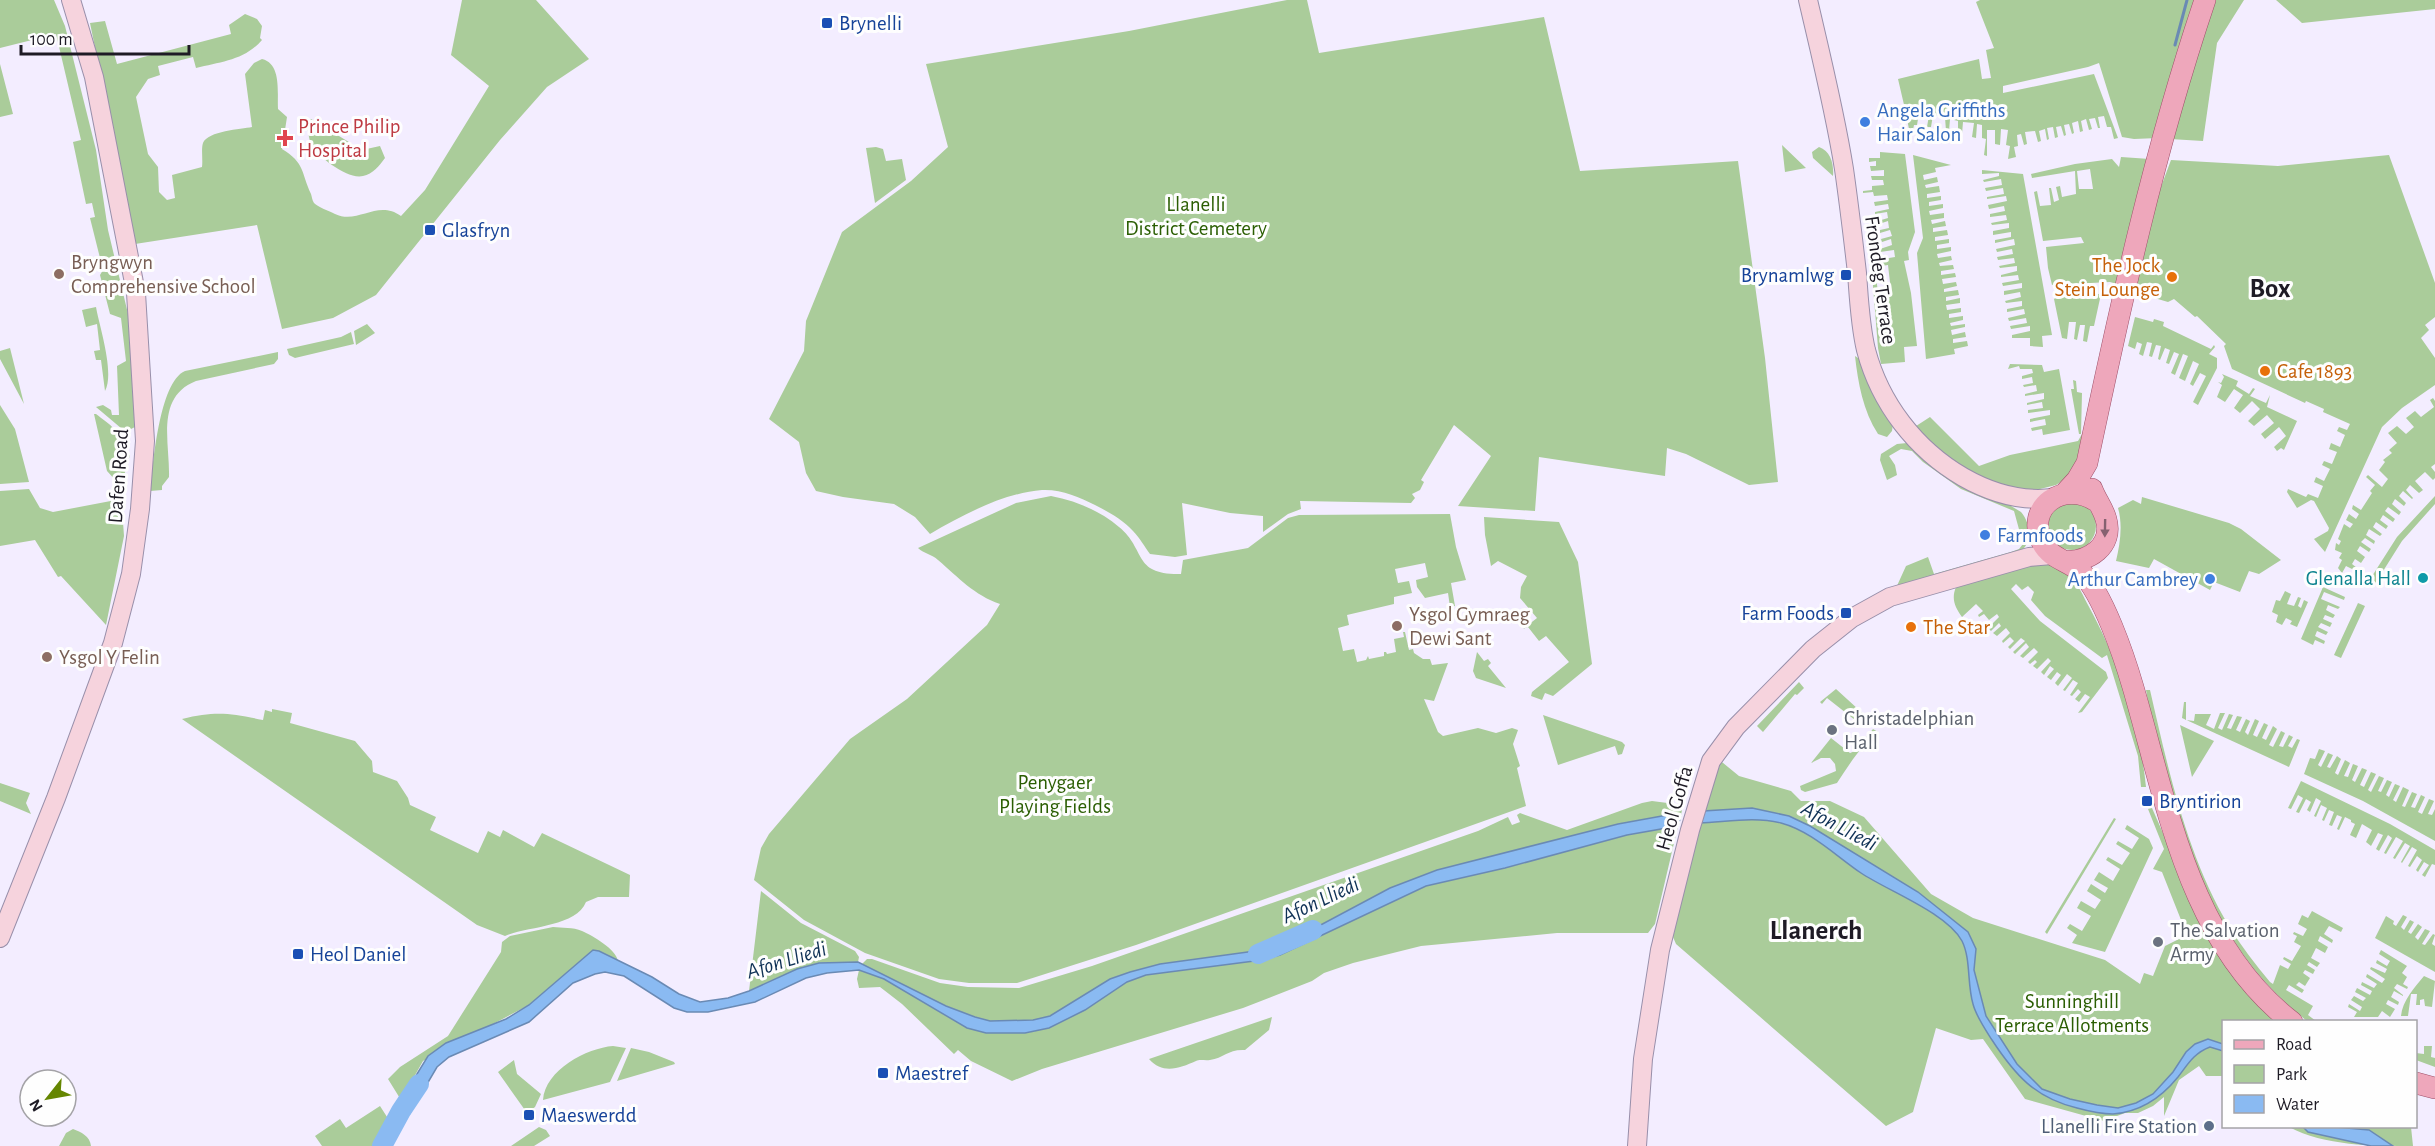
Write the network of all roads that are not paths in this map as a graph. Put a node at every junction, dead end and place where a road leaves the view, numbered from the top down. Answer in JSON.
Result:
{"nodes":[{"id":1,"x":71,"y":0,"type":"edge"},
{"id":2,"x":1808,"y":0,"type":"edge"},
{"id":3,"x":2205,"y":0,"type":"edge"},
{"id":4,"x":2087,"y":463,"type":"junction"},
{"id":5,"x":2059,"y":496,"type":"junction"},
{"id":6,"x":2015,"y":499,"type":"junction"},
{"id":7,"x":2096,"y":501,"type":"junction"},
{"id":8,"x":2039,"y":531,"type":"junction"},
{"id":9,"x":2095,"y":554,"type":"junction"},
{"id":10,"x":2029,"y":557,"type":"junction"},
{"id":11,"x":2058,"y":558,"type":"junction"},
{"id":12,"x":2100,"y":601,"type":"junction"},
{"id":13,"x":0,"y":938,"type":"edge"},
{"id":14,"x":2290,"y":1020,"type":"edge"},
{"id":15,"x":2417,"y":1084,"type":"edge"},
{"id":16,"x":2435,"y":1088,"type":"edge"},
{"id":17,"x":1637,"y":1146,"type":"edge"}],
"edges":[{"from":1,"to":13,"type":"street","name":"Dafen Road"},
{"from":2,"to":6,"type":"street","name":"Frondeg Terrace"},
{"from":3,"to":4,"type":"main road"},
{"from":4,"to":5,"type":"main road"},
{"from":4,"to":7,"type":"main road"},
{"from":5,"to":6,"type":"street","name":"Frondeg Terrace"},
{"from":5,"to":7,"type":"main road"},
{"from":5,"to":8,"type":"main road"},
{"from":6,"to":8,"type":"street","name":"Frondeg Terrace"},
{"from":7,"to":9,"type":"main road","one_way":true},
{"from":8,"to":10,"type":"street"},
{"from":8,"to":11,"type":"main road"},
{"from":9,"to":11,"type":"main road"},
{"from":9,"to":12,"type":"main road"},
{"from":10,"to":11,"type":"street","name":"Heol Goffa"},
{"from":10,"to":17,"type":"street","name":"Heol Goffa"},
{"from":11,"to":12,"type":"main road"},
{"from":12,"to":14,"type":"main road"},
{"from":15,"to":16,"type":"main road"}]}
